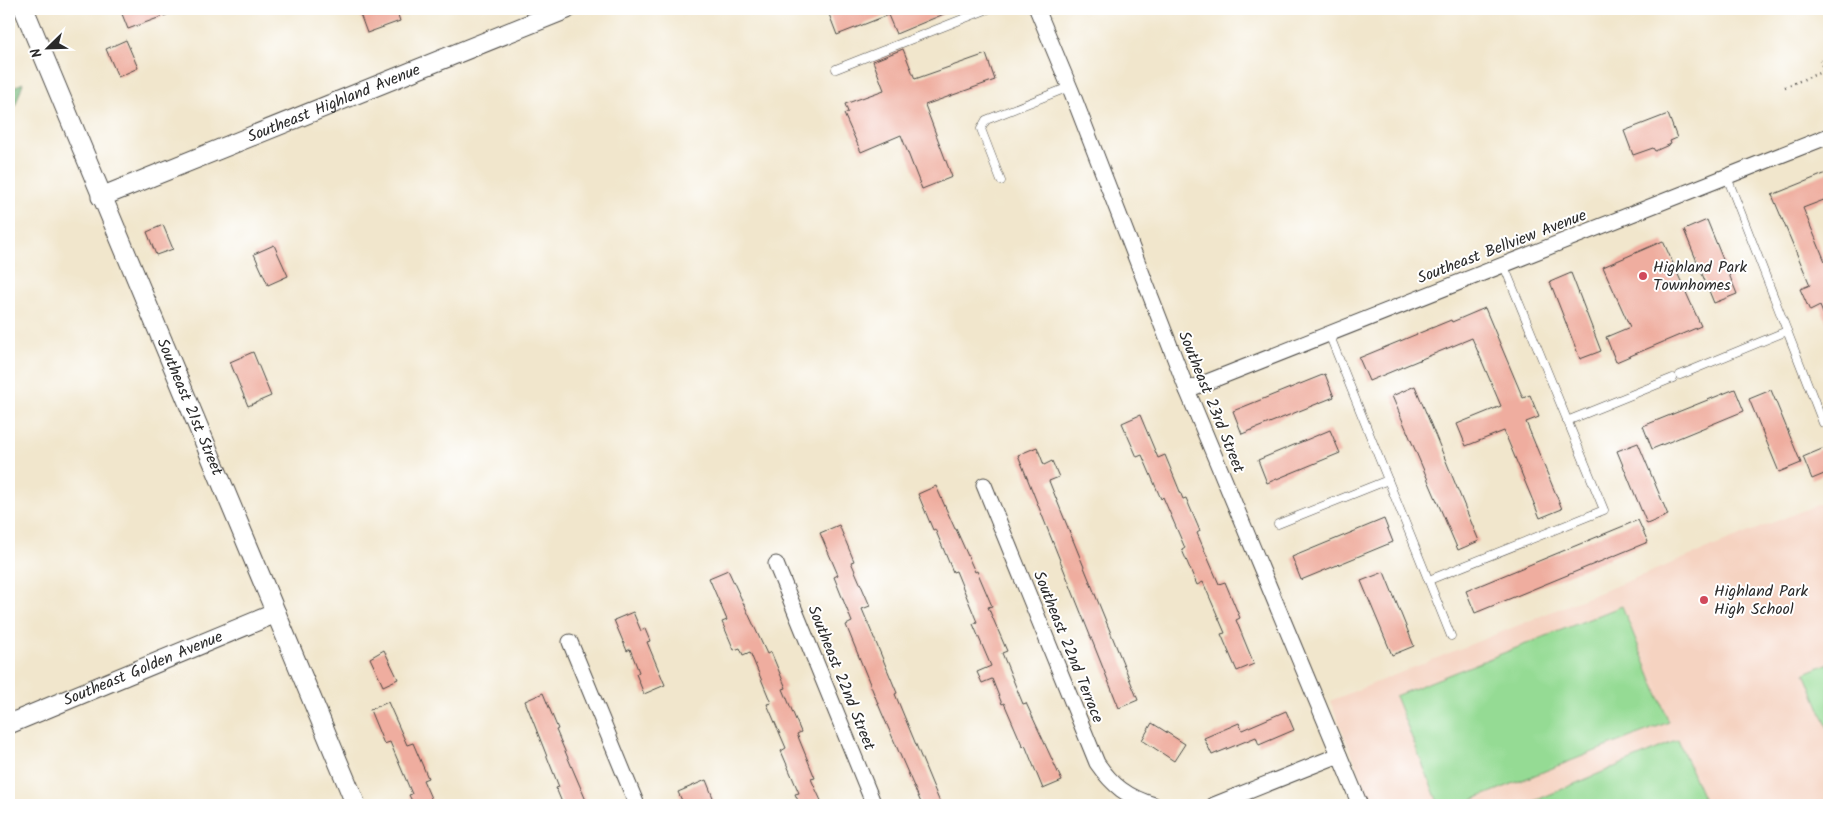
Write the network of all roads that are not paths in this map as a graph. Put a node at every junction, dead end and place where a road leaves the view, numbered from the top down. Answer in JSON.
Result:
{"nodes":[{"id":1,"x":24,"y":9,"type":"edge"},
{"id":2,"x":567,"y":9,"type":"edge"},
{"id":3,"x":988,"y":9,"type":"edge"},
{"id":4,"x":1037,"y":9,"type":"edge"},
{"id":5,"x":836,"y":69,"type":"dead end"},
{"id":6,"x":1070,"y":87,"type":"junction"},
{"id":7,"x":1829,"y":136,"type":"edge"},
{"id":8,"x":1728,"y":177,"type":"junction"},
{"id":9,"x":1001,"y":181,"type":"dead end"},
{"id":10,"x":101,"y":197,"type":"junction"},
{"id":11,"x":1504,"y":266,"type":"junction"},
{"id":12,"x":1787,"y":331,"type":"junction"},
{"id":13,"x":1329,"y":334,"type":"junction"},
{"id":14,"x":1187,"y":390,"type":"junction"},
{"id":15,"x":1567,"y":420,"type":"junction"},
{"id":16,"x":1829,"y":421,"type":"edge"},
{"id":17,"x":1388,"y":480,"type":"junction"},
{"id":18,"x":984,"y":485,"type":"dead end"},
{"id":19,"x":1278,"y":524,"type":"dead end"},
{"id":20,"x":776,"y":564,"type":"dead end"},
{"id":21,"x":1429,"y":580,"type":"junction"},
{"id":22,"x":276,"y":613,"type":"junction"},
{"id":23,"x":1451,"y":636,"type":"dead end"},
{"id":24,"x":570,"y":642,"type":"dead end"},
{"id":25,"x":9,"y":724,"type":"edge"},
{"id":26,"x":1339,"y":755,"type":"junction"},
{"id":27,"x":1149,"y":804,"type":"edge"},
{"id":28,"x":356,"y":805,"type":"edge"},
{"id":29,"x":637,"y":805,"type":"edge"},
{"id":30,"x":874,"y":805,"type":"edge"},
{"id":31,"x":1214,"y":805,"type":"edge"},
{"id":32,"x":1360,"y":805,"type":"edge"}],
"edges":[{"from":1,"to":10,"type":"street","name":"Southeast 21st Street"},
{"from":2,"to":10,"type":"street","name":"Southeast Highland Avenue"},
{"from":3,"to":5,"type":"lane"},
{"from":4,"to":6,"type":"street","name":"Southeast 23rd Street"},
{"from":6,"to":9,"type":"lane"},
{"from":6,"to":14,"type":"street","name":"Southeast 23rd Street"},
{"from":7,"to":8,"type":"street","name":"Southeast Bellview Avenue"},
{"from":8,"to":11,"type":"street","name":"Southeast Bellview Avenue"},
{"from":8,"to":12,"type":"lane"},
{"from":10,"to":22,"type":"street","name":"Southeast 21st Street"},
{"from":11,"to":13,"type":"street","name":"Southeast Bellview Avenue"},
{"from":11,"to":15,"type":"lane"},
{"from":12,"to":15,"type":"lane"},
{"from":12,"to":16,"type":"lane"},
{"from":13,"to":14,"type":"street","name":"Southeast Bellview Avenue"},
{"from":13,"to":17,"type":"lane"},
{"from":14,"to":26,"type":"street","name":"Southeast 23rd Street"},
{"from":15,"to":21,"type":"lane"},
{"from":17,"to":19,"type":"lane"},
{"from":17,"to":21,"type":"lane"},
{"from":18,"to":27,"type":"street","name":"Southeast 22nd Terrace"},
{"from":20,"to":30,"type":"street","name":"Southeast 22nd Street"},
{"from":21,"to":23,"type":"lane"},
{"from":22,"to":25,"type":"street","name":"Southeast Golden Avenue"},
{"from":22,"to":28,"type":"street","name":"Southeast 21st Street"},
{"from":24,"to":29,"type":"street"},
{"from":26,"to":31,"type":"street"},
{"from":26,"to":32,"type":"street","name":"Southeast 23rd Street"}]}
